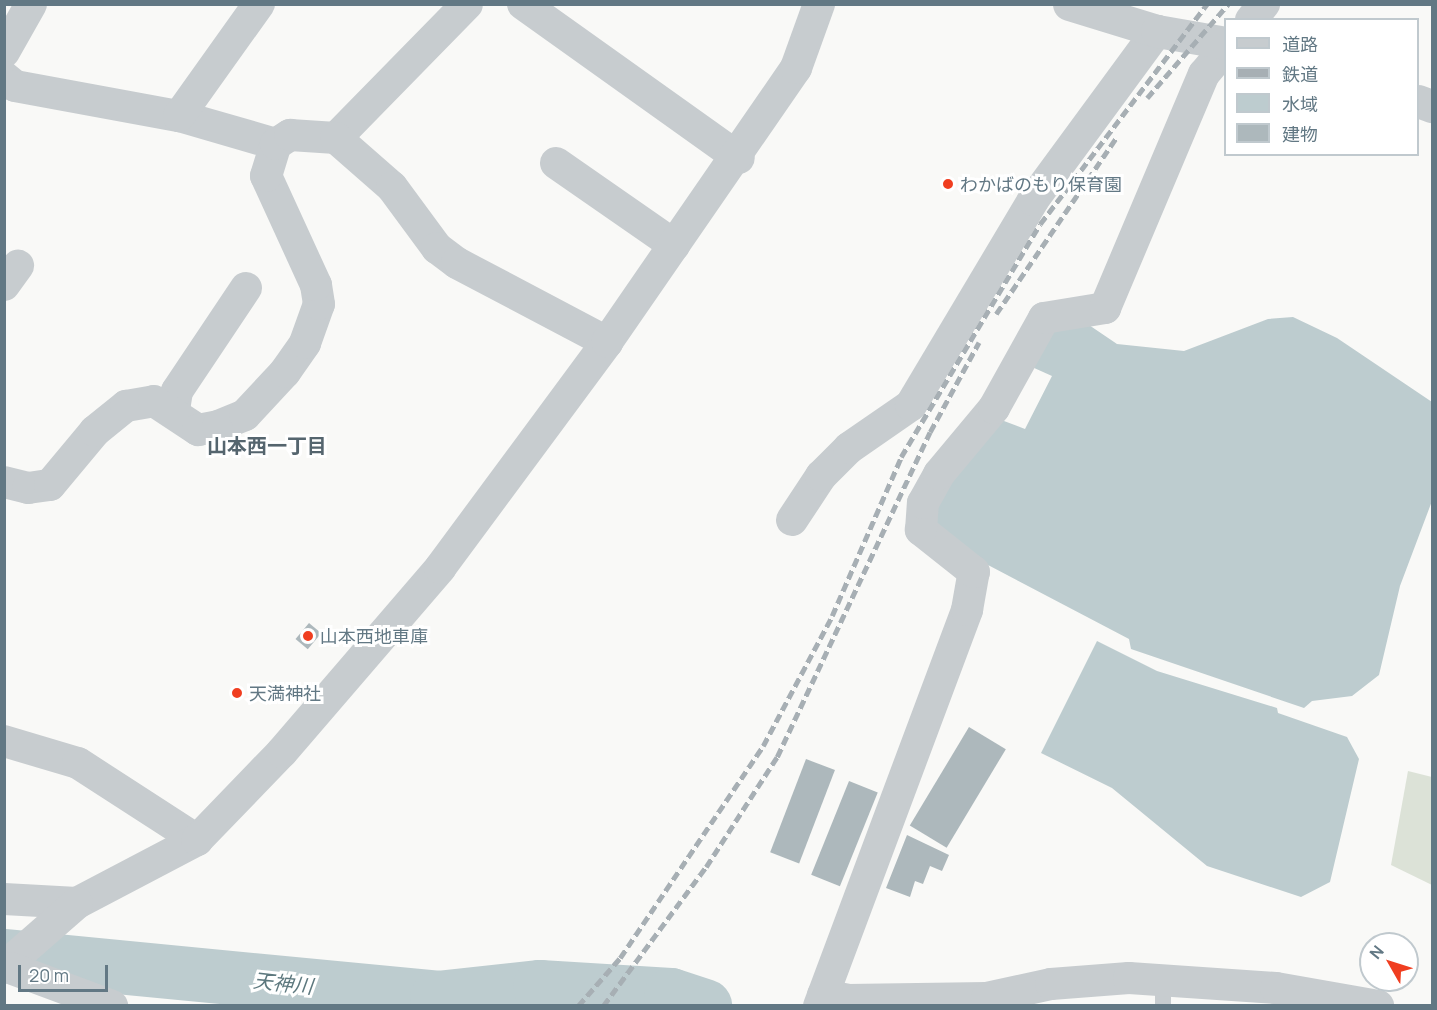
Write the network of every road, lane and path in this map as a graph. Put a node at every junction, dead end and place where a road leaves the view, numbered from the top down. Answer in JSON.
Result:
{"nodes":[{"id":1,"x":32,"y":4,"type":"edge"},
{"id":2,"x":259,"y":4,"type":"edge"},
{"id":3,"x":467,"y":4,"type":"edge"},
{"id":4,"x":523,"y":4,"type":"edge"},
{"id":5,"x":819,"y":4,"type":"edge"},
{"id":6,"x":1069,"y":4,"type":"edge"},
{"id":7,"x":1264,"y":4,"type":"edge"},
{"id":8,"x":1253,"y":18,"type":"edge"},
{"id":9,"x":1143,"y":19,"type":"edge"},
{"id":10,"x":1224,"y":42,"type":"edge"},
{"id":11,"x":1224,"y":50,"type":"edge"},
{"id":12,"x":4,"y":52,"type":"edge"},
{"id":13,"x":4,"y":77,"type":"edge"},
{"id":14,"x":179,"y":116,"type":"junction"},
{"id":15,"x":336,"y":138,"type":"junction"},
{"id":16,"x":276,"y":144,"type":"junction"},
{"id":17,"x":739,"y":158,"type":"junction"},
{"id":18,"x":556,"y":163,"type":"dead end"},
{"id":19,"x":674,"y":245,"type":"junction"},
{"id":20,"x":246,"y":288,"type":"dead end"},
{"id":21,"x":607,"y":342,"type":"junction"},
{"id":22,"x":174,"y":410,"type":"junction"},
{"id":23,"x":4,"y":482,"type":"edge"},
{"id":24,"x":792,"y":520,"type":"dead end"},
{"id":25,"x":4,"y":741,"type":"edge"},
{"id":26,"x":197,"y":840,"type":"junction"},
{"id":27,"x":4,"y":899,"type":"edge"},
{"id":28,"x":77,"y":903,"type":"junction"},
{"id":29,"x":7,"y":968,"type":"edge"},
{"id":30,"x":1163,"y":998,"type":"edge"},
{"id":31,"x":821,"y":1000,"type":"edge"},
{"id":32,"x":988,"y":1002,"type":"edge"},
{"id":33,"x":94,"y":1003,"type":"edge"},
{"id":34,"x":1378,"y":1005,"type":"edge"}],
"edges":[{"from":1,"to":12,"type":"street"},
{"from":2,"to":14,"type":"street"},
{"from":3,"to":15,"type":"street"},
{"from":4,"to":17,"type":"street"},
{"from":5,"to":17,"type":"street"},
{"from":6,"to":9,"type":"street"},
{"from":7,"to":8,"type":"street"},
{"from":9,"to":10,"type":"street"},
{"from":9,"to":24,"type":"street"},
{"from":11,"to":31,"type":"street"},
{"from":13,"to":14,"type":"street"},
{"from":14,"to":16,"type":"street"},
{"from":15,"to":16,"type":"street"},
{"from":15,"to":21,"type":"street"},
{"from":16,"to":22,"type":"street"},
{"from":17,"to":19,"type":"street"},
{"from":18,"to":19,"type":"street"},
{"from":19,"to":21,"type":"street"},
{"from":20,"to":22,"type":"street"},
{"from":21,"to":26,"type":"street"},
{"from":22,"to":23,"type":"street"},
{"from":25,"to":26,"type":"street"},
{"from":26,"to":28,"type":"street"},
{"from":27,"to":28,"type":"street"},
{"from":28,"to":29,"type":"street"},
{"from":29,"to":33,"type":"street"},
{"from":30,"to":32,"type":"street"},
{"from":30,"to":34,"type":"street"},
{"from":31,"to":32,"type":"street"}]}
